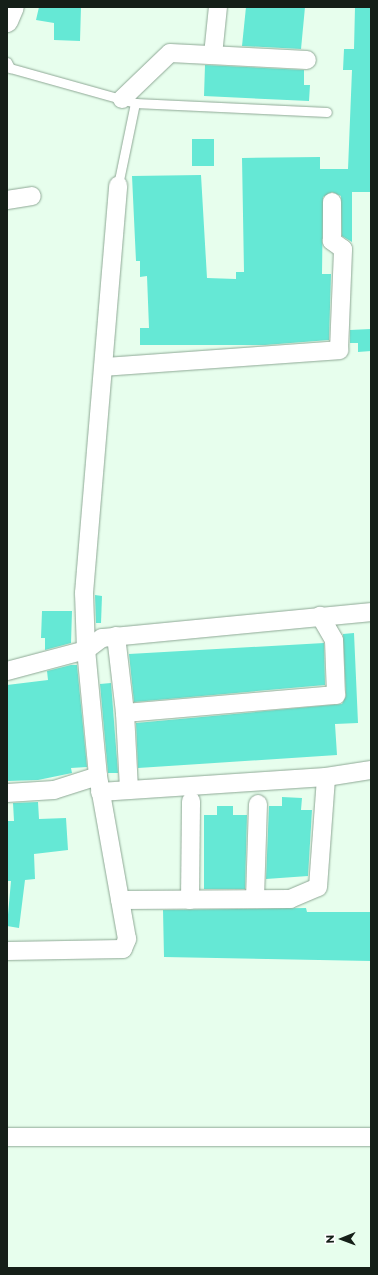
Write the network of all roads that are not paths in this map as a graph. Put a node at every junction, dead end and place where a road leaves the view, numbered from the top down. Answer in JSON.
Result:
{"nodes":[{"id":1,"x":13,"y":7,"type":"edge"},
{"id":2,"x":218,"y":7,"type":"edge"},
{"id":3,"x":7,"y":21,"type":"edge"},
{"id":4,"x":213,"y":56,"type":"junction"},
{"id":5,"x":307,"y":60,"type":"dead end"},
{"id":6,"x":7,"y":62,"type":"edge"},
{"id":7,"x":128,"y":101,"type":"junction"},
{"id":8,"x":327,"y":112,"type":"dead end"},
{"id":9,"x":118,"y":185,"type":"joint"},
{"id":10,"x":32,"y":196,"type":"dead end"},
{"id":11,"x":7,"y":200,"type":"edge"},
{"id":12,"x":332,"y":202,"type":"dead end"},
{"id":13,"x":104,"y":367,"type":"junction"},
{"id":14,"x":371,"y":612,"type":"edge"},
{"id":15,"x":320,"y":616,"type":"junction"},
{"id":16,"x":116,"y":636,"type":"junction"},
{"id":17,"x":86,"y":650,"type":"junction"},
{"id":18,"x":7,"y":671,"type":"edge"},
{"id":19,"x":125,"y":713,"type":"junction"},
{"id":20,"x":371,"y":770,"type":"edge"},
{"id":21,"x":326,"y":776,"type":"junction"},
{"id":22,"x":99,"y":784,"type":"junction"},
{"id":23,"x":129,"y":790,"type":"junction"},
{"id":24,"x":7,"y":793,"type":"edge"},
{"id":25,"x":191,"y":801,"type":"dead end"},
{"id":26,"x":258,"y":804,"type":"dead end"},
{"id":27,"x":255,"y":899,"type":"junction"},
{"id":28,"x":120,"y":900,"type":"junction"},
{"id":29,"x":190,"y":900,"type":"junction"},
{"id":30,"x":7,"y":951,"type":"edge"},
{"id":31,"x":7,"y":1137,"type":"edge"},
{"id":32,"x":371,"y":1137,"type":"edge"}],
"edges":[{"from":1,"to":3,"type":"main road"},
{"from":2,"to":4,"type":"street"},
{"from":4,"to":5,"type":"street"},
{"from":4,"to":7,"type":"street"},
{"from":6,"to":7,"type":"lane"},
{"from":7,"to":8,"type":"lane"},
{"from":7,"to":9,"type":"lane"},
{"from":9,"to":13,"type":"street"},
{"from":10,"to":11,"type":"street"},
{"from":12,"to":13,"type":"street"},
{"from":13,"to":17,"type":"street"},
{"from":14,"to":15,"type":"street"},
{"from":15,"to":16,"type":"street"},
{"from":15,"to":19,"type":"street"},
{"from":16,"to":17,"type":"street"},
{"from":16,"to":19,"type":"street"},
{"from":17,"to":18,"type":"street"},
{"from":17,"to":22,"type":"street"},
{"from":19,"to":23,"type":"street"},
{"from":20,"to":21,"type":"street"},
{"from":21,"to":23,"type":"street"},
{"from":21,"to":27,"type":"street"},
{"from":22,"to":23,"type":"street"},
{"from":22,"to":24,"type":"street"},
{"from":22,"to":28,"type":"street"},
{"from":25,"to":29,"type":"street"},
{"from":26,"to":27,"type":"street"},
{"from":27,"to":29,"type":"street"},
{"from":28,"to":29,"type":"street"},
{"from":28,"to":30,"type":"street"},
{"from":31,"to":32,"type":"street"}]}
